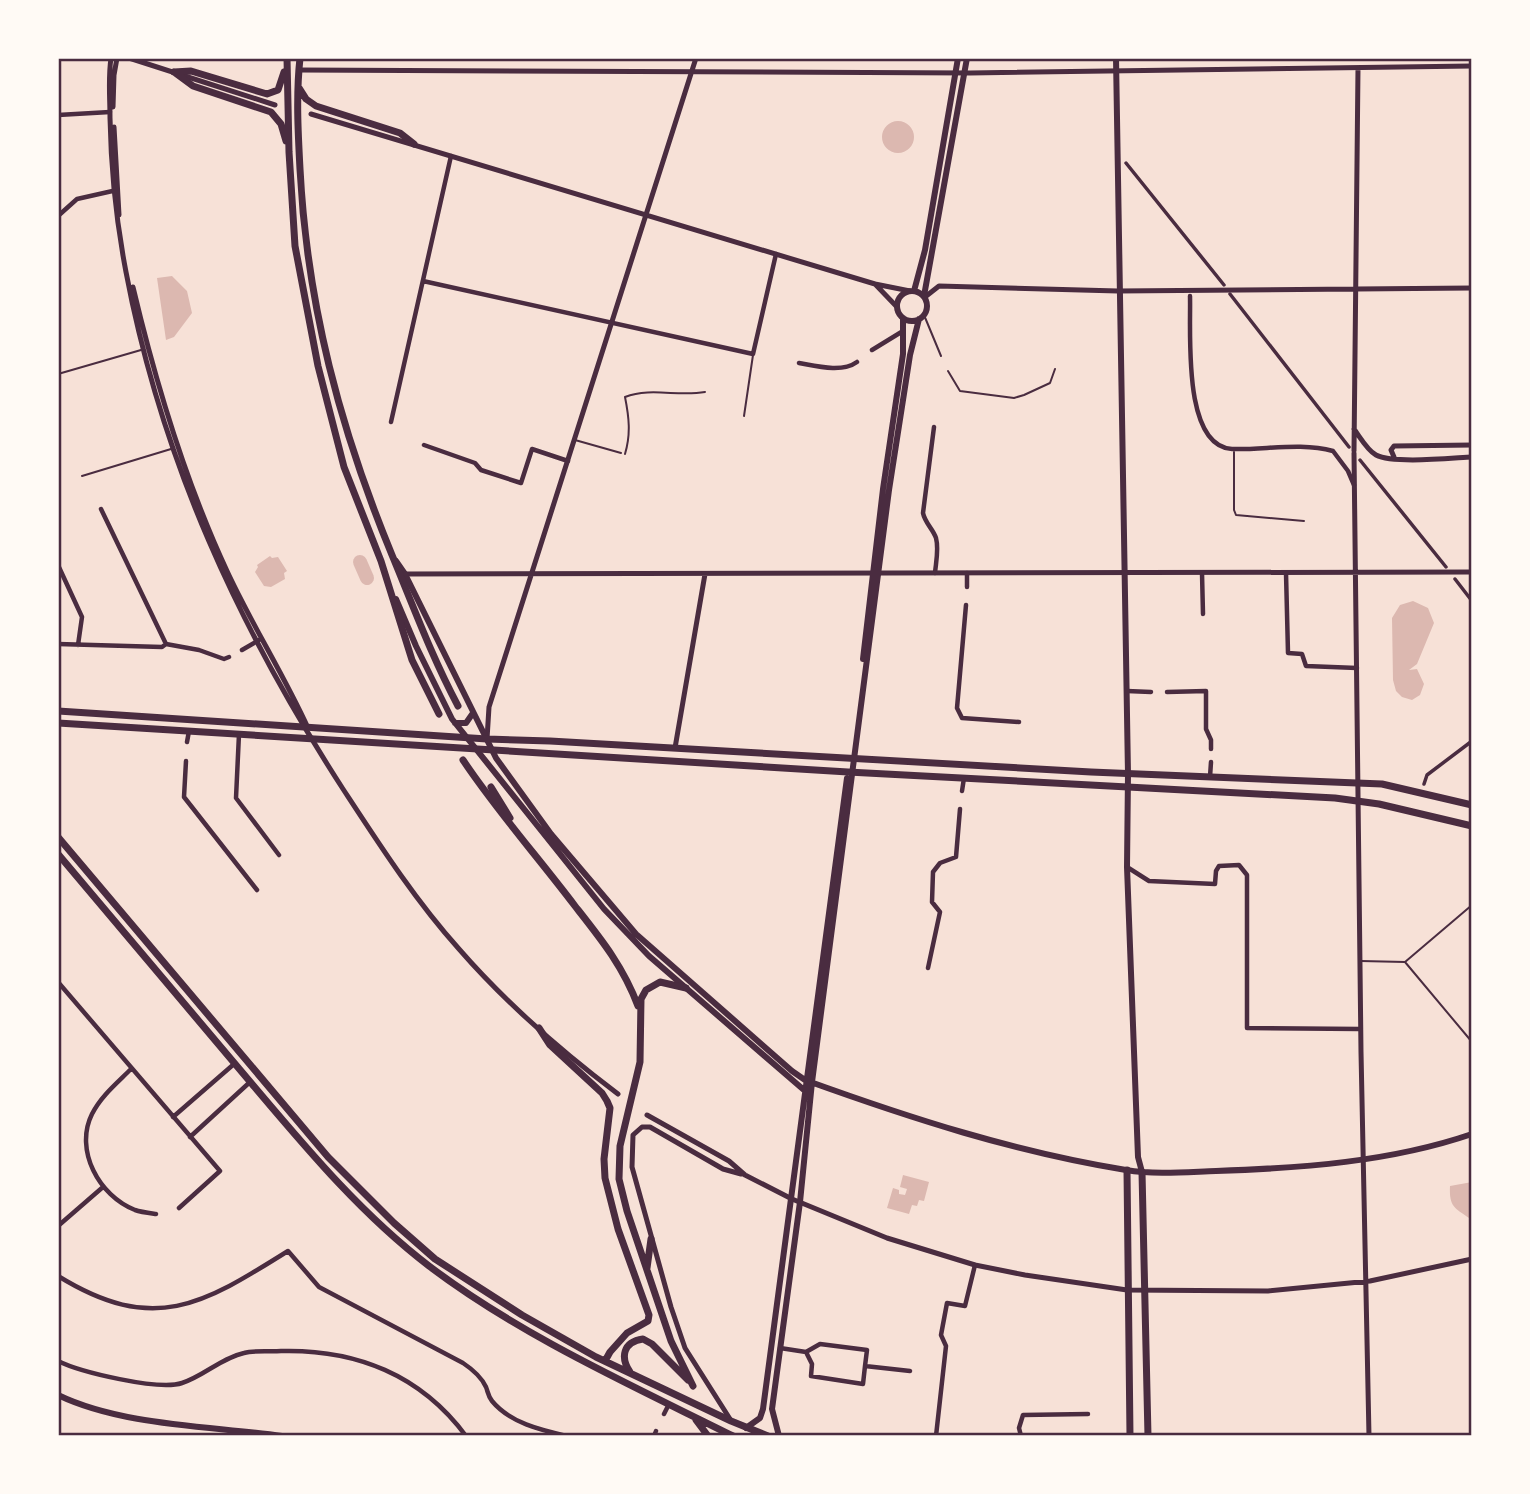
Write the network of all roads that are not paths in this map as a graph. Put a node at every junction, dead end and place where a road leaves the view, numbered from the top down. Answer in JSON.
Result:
{"nodes":[{"id":1,"x":111,"y":58,"type":"edge"},
{"id":2,"x":117,"y":58,"type":"edge"},
{"id":3,"x":129,"y":58,"type":"edge"},
{"id":4,"x":300,"y":58,"type":"edge"},
{"id":5,"x":696,"y":58,"type":"edge"},
{"id":6,"x":958,"y":58,"type":"edge"},
{"id":7,"x":967,"y":58,"type":"edge"},
{"id":8,"x":1116,"y":58,"type":"edge"},
{"id":9,"x":287,"y":59,"type":"edge"},
{"id":10,"x":1472,"y":66,"type":"edge"},
{"id":11,"x":1358,"y":68,"type":"junction"},
{"id":12,"x":299,"y":70,"type":"junction"},
{"id":13,"x":692,"y":71,"type":"junction"},
{"id":14,"x":1116,"y":71,"type":"junction"},
{"id":15,"x":174,"y":72,"type":"junction"},
{"id":16,"x":955,"y":73,"type":"junction"},
{"id":17,"x":964,"y":73,"type":"junction"},
{"id":18,"x":298,"y":85,"type":"junction"},
{"id":19,"x":275,"y":105,"type":"dead end"},
{"id":20,"x":110,"y":112,"type":"junction"},
{"id":21,"x":311,"y":114,"type":"dead end"},
{"id":22,"x":58,"y":115,"type":"edge"},
{"id":23,"x":414,"y":144,"type":"junction"},
{"id":24,"x":289,"y":152,"type":"junction"},
{"id":25,"x":451,"y":156,"type":"junction"},
{"id":26,"x":1126,"y":163,"type":"dead end"},
{"id":27,"x":116,"y":191,"type":"junction"},
{"id":28,"x":647,"y":215,"type":"junction"},
{"id":29,"x":58,"y":216,"type":"edge"},
{"id":30,"x":776,"y":254,"type":"junction"},
{"id":31,"x":423,"y":281,"type":"junction"},
{"id":32,"x":875,"y":284,"type":"junction"},
{"id":33,"x":1224,"y":285,"type":"dead end"},
{"id":34,"x":1472,"y":288,"type":"edge"},
{"id":35,"x":1356,"y":289,"type":"junction"},
{"id":36,"x":1182,"y":290,"type":"junction"},
{"id":37,"x":1200,"y":290,"type":"junction"},
{"id":38,"x":912,"y":291,"type":"junction"},
{"id":39,"x":1118,"y":291,"type":"junction"},
{"id":40,"x":1230,"y":294,"type":"dead end"},
{"id":41,"x":1190,"y":296,"type":"junction"},
{"id":42,"x":924,"y":297,"type":"junction"},
{"id":43,"x":897,"y":307,"type":"junction"},
{"id":44,"x":921,"y":317,"type":"junction"},
{"id":45,"x":903,"y":318,"type":"junction"},
{"id":46,"x":612,"y":322,"type":"junction"},
{"id":47,"x":903,"y":331,"type":"junction"},
{"id":48,"x":146,"y":349,"type":"junction"},
{"id":49,"x":872,"y":350,"type":"dead end"},
{"id":50,"x":753,"y":354,"type":"junction"},
{"id":51,"x":941,"y":356,"type":"dead end"},
{"id":52,"x":858,"y":362,"type":"dead end"},
{"id":53,"x":799,"y":363,"type":"dead end"},
{"id":54,"x":1055,"y":369,"type":"dead end"},
{"id":55,"x":948,"y":372,"type":"dead end"},
{"id":56,"x":58,"y":374,"type":"edge"},
{"id":57,"x":705,"y":392,"type":"dead end"},
{"id":58,"x":744,"y":416,"type":"dead end"},
{"id":59,"x":391,"y":422,"type":"dead end"},
{"id":60,"x":934,"y":427,"type":"dead end"},
{"id":61,"x":1354,"y":429,"type":"junction"},
{"id":62,"x":575,"y":439,"type":"junction"},
{"id":63,"x":424,"y":445,"type":"dead end"},
{"id":64,"x":1472,"y":445,"type":"edge"},
{"id":65,"x":176,"y":447,"type":"junction"},
{"id":66,"x":1234,"y":449,"type":"junction"},
{"id":67,"x":1353,"y":451,"type":"junction"},
{"id":68,"x":1472,"y":457,"type":"edge"},
{"id":69,"x":1394,"y":458,"type":"junction"},
{"id":70,"x":1360,"y":460,"type":"dead end"},
{"id":71,"x":568,"y":461,"type":"junction"},
{"id":72,"x":82,"y":477,"type":"dead end"},
{"id":73,"x":1354,"y":485,"type":"junction"},
{"id":74,"x":101,"y":509,"type":"dead end"},
{"id":75,"x":1304,"y":521,"type":"dead end"},
{"id":76,"x":393,"y":556,"type":"junction"},
{"id":77,"x":58,"y":565,"type":"edge"},
{"id":78,"x":1446,"y":567,"type":"dead end"},
{"id":79,"x":1472,"y":572,"type":"edge"},
{"id":80,"x":405,"y":573,"type":"junction"},
{"id":81,"x":705,"y":573,"type":"junction"},
{"id":82,"x":935,"y":573,"type":"junction"},
{"id":83,"x":968,"y":573,"type":"junction"},
{"id":84,"x":1124,"y":573,"type":"junction"},
{"id":85,"x":1202,"y":573,"type":"junction"},
{"id":86,"x":1286,"y":573,"type":"junction"},
{"id":87,"x":1354,"y":573,"type":"junction"},
{"id":88,"x":533,"y":574,"type":"junction"},
{"id":89,"x":876,"y":574,"type":"junction"},
{"id":90,"x":385,"y":575,"type":"junction"},
{"id":91,"x":1455,"y":579,"type":"dead end"},
{"id":92,"x":967,"y":587,"type":"dead end"},
{"id":93,"x":1472,"y":601,"type":"edge"},
{"id":94,"x":966,"y":605,"type":"dead end"},
{"id":95,"x":1203,"y":614,"type":"dead end"},
{"id":96,"x":258,"y":641,"type":"junction"},
{"id":97,"x":58,"y":644,"type":"edge"},
{"id":98,"x":166,"y":644,"type":"junction"},
{"id":99,"x":78,"y":645,"type":"junction"},
{"id":100,"x":242,"y":650,"type":"dead end"},
{"id":101,"x":229,"y":657,"type":"dead end"},
{"id":102,"x":1357,"y":668,"type":"junction"},
{"id":103,"x":1126,"y":691,"type":"junction"},
{"id":104,"x":1167,"y":691,"type":"dead end"},
{"id":105,"x":1151,"y":692,"type":"dead end"},
{"id":106,"x":458,"y":706,"type":"dead end"},
{"id":107,"x":58,"y":711,"type":"edge"},
{"id":108,"x":473,"y":713,"type":"junction"},
{"id":109,"x":439,"y":714,"type":"dead end"},
{"id":110,"x":1019,"y":722,"type":"dead end"},
{"id":111,"x":58,"y":723,"type":"edge"},
{"id":112,"x":455,"y":723,"type":"junction"},
{"id":113,"x":305,"y":726,"type":"junction"},
{"id":114,"x":189,"y":731,"type":"junction"},
{"id":115,"x":239,"y":733,"type":"junction"},
{"id":116,"x":466,"y":737,"type":"junction"},
{"id":117,"x":311,"y":738,"type":"junction"},
{"id":118,"x":487,"y":739,"type":"junction"},
{"id":119,"x":1472,"y":741,"type":"edge"},
{"id":120,"x":187,"y":742,"type":"dead end"},
{"id":121,"x":475,"y":748,"type":"junction"},
{"id":122,"x":675,"y":748,"type":"junction"},
{"id":123,"x":491,"y":749,"type":"junction"},
{"id":124,"x":1211,"y":749,"type":"dead end"},
{"id":125,"x":852,"y":758,"type":"junction"},
{"id":126,"x":463,"y":760,"type":"dead end"},
{"id":127,"x":186,"y":761,"type":"dead end"},
{"id":128,"x":1211,"y":762,"type":"dead end"},
{"id":129,"x":850,"y":772,"type":"junction"},
{"id":130,"x":1128,"y":774,"type":"junction"},
{"id":131,"x":964,"y":777,"type":"junction"},
{"id":132,"x":1210,"y":777,"type":"junction"},
{"id":133,"x":1358,"y":783,"type":"junction"},
{"id":134,"x":1128,"y":785,"type":"junction"},
{"id":135,"x":1424,"y":785,"type":"dead end"},
{"id":136,"x":491,"y":787,"type":"dead end"},
{"id":137,"x":962,"y":791,"type":"dead end"},
{"id":138,"x":1359,"y":800,"type":"junction"},
{"id":139,"x":1472,"y":805,"type":"edge"},
{"id":140,"x":960,"y":809,"type":"dead end"},
{"id":141,"x":1472,"y":826,"type":"edge"},
{"id":142,"x":58,"y":837,"type":"edge"},
{"id":143,"x":522,"y":837,"type":"junction"},
{"id":144,"x":58,"y":854,"type":"edge"},
{"id":145,"x":279,"y":855,"type":"dead end"},
{"id":146,"x":1127,"y":867,"type":"junction"},
{"id":147,"x":257,"y":890,"type":"dead end"},
{"id":148,"x":1472,"y":905,"type":"edge"},
{"id":149,"x":1360,"y":961,"type":"junction"},
{"id":150,"x":1405,"y":962,"type":"junction"},
{"id":151,"x":928,"y":968,"type":"dead end"},
{"id":152,"x":59,"y":985,"type":"edge"},
{"id":153,"x":686,"y":988,"type":"junction"},
{"id":154,"x":640,"y":1011,"type":"junction"},
{"id":155,"x":539,"y":1028,"type":"junction"},
{"id":156,"x":1360,"y":1029,"type":"junction"},
{"id":157,"x":1472,"y":1041,"type":"edge"},
{"id":158,"x":234,"y":1064,"type":"junction"},
{"id":159,"x":131,"y":1069,"type":"junction"},
{"id":160,"x":809,"y":1081,"type":"junction"},
{"id":161,"x":250,"y":1082,"type":"junction"},
{"id":162,"x":804,"y":1090,"type":"junction"},
{"id":163,"x":618,"y":1094,"type":"dead end"},
{"id":164,"x":648,"y":1115,"type":"dead end"},
{"id":165,"x":173,"y":1117,"type":"junction"},
{"id":166,"x":1472,"y":1134,"type":"edge"},
{"id":167,"x":190,"y":1136,"type":"junction"},
{"id":168,"x":1363,"y":1160,"type":"junction"},
{"id":169,"x":1127,"y":1170,"type":"junction"},
{"id":170,"x":1142,"y":1172,"type":"junction"},
{"id":171,"x":745,"y":1175,"type":"junction"},
{"id":172,"x":103,"y":1186,"type":"junction"},
{"id":173,"x":793,"y":1199,"type":"junction"},
{"id":174,"x":800,"y":1202,"type":"junction"},
{"id":175,"x":179,"y":1208,"type":"dead end"},
{"id":176,"x":156,"y":1214,"type":"dead end"},
{"id":177,"x":394,"y":1223,"type":"junction"},
{"id":178,"x":58,"y":1226,"type":"edge"},
{"id":179,"x":386,"y":1230,"type":"junction"},
{"id":180,"x":651,"y":1238,"type":"junction"},
{"id":181,"x":625,"y":1242,"type":"junction"},
{"id":182,"x":1472,"y":1259,"type":"edge"},
{"id":183,"x":975,"y":1265,"type":"junction"},
{"id":184,"x":647,"y":1272,"type":"junction"},
{"id":185,"x":58,"y":1276,"type":"edge"},
{"id":186,"x":1366,"y":1282,"type":"junction"},
{"id":187,"x":1127,"y":1290,"type":"junction"},
{"id":188,"x":1146,"y":1290,"type":"junction"},
{"id":189,"x":780,"y":1348,"type":"junction"},
{"id":190,"x":806,"y":1352,"type":"junction"},
{"id":191,"x":58,"y":1361,"type":"edge"},
{"id":192,"x":605,"y":1361,"type":"junction"},
{"id":193,"x":865,"y":1366,"type":"junction"},
{"id":194,"x":910,"y":1371,"type":"dead end"},
{"id":195,"x":630,"y":1372,"type":"junction"},
{"id":196,"x":58,"y":1395,"type":"edge"},
{"id":197,"x":668,"y":1404,"type":"junction"},
{"id":198,"x":664,"y":1414,"type":"dead end"},
{"id":199,"x":1088,"y":1414,"type":"dead end"},
{"id":200,"x":694,"y":1416,"type":"junction"},
{"id":201,"x":731,"y":1421,"type":"junction"},
{"id":202,"x":746,"y":1428,"type":"junction"},
{"id":203,"x":282,"y":1436,"type":"edge"},
{"id":204,"x":466,"y":1436,"type":"edge"},
{"id":205,"x":567,"y":1436,"type":"edge"},
{"id":206,"x":708,"y":1436,"type":"edge"},
{"id":207,"x":733,"y":1436,"type":"edge"},
{"id":208,"x":768,"y":1436,"type":"edge"},
{"id":209,"x":779,"y":1436,"type":"edge"},
{"id":210,"x":936,"y":1436,"type":"edge"},
{"id":211,"x":1021,"y":1436,"type":"edge"},
{"id":212,"x":1130,"y":1436,"type":"edge"},
{"id":213,"x":1148,"y":1436,"type":"edge"},
{"id":214,"x":1369,"y":1436,"type":"edge"}],
"edges":[{"from":1,"to":20,"type":"street"},
{"from":2,"to":27,"type":"street"},
{"from":3,"to":15,"type":"street"},
{"from":4,"to":12,"type":"main road"},
{"from":5,"to":13,"type":"street"},
{"from":6,"to":16,"type":"main road"},
{"from":7,"to":17,"type":"main road"},
{"from":8,"to":14,"type":"main road"},
{"from":9,"to":15,"type":"main road"},
{"from":9,"to":24,"type":"main road"},
{"from":10,"to":11,"type":"street"},
{"from":11,"to":14,"type":"street"},
{"from":11,"to":35,"type":"street"},
{"from":12,"to":13,"type":"street"},
{"from":12,"to":18,"type":"main road"},
{"from":13,"to":16,"type":"street"},
{"from":13,"to":28,"type":"street"},
{"from":14,"to":17,"type":"street"},
{"from":14,"to":39,"type":"main road"},
{"from":15,"to":19,"type":"street"},
{"from":15,"to":24,"type":"main road"},
{"from":16,"to":17,"type":"street"},
{"from":16,"to":38,"type":"main road"},
{"from":17,"to":42,"type":"main road"},
{"from":18,"to":23,"type":"main road"},
{"from":18,"to":76,"type":"main road"},
{"from":20,"to":22,"type":"street"},
{"from":20,"to":27,"type":"street"},
{"from":21,"to":23,"type":"street"},
{"from":23,"to":25,"type":"street"},
{"from":24,"to":90,"type":"main road"},
{"from":25,"to":28,"type":"street"},
{"from":25,"to":31,"type":"street"},
{"from":26,"to":33,"type":"street"},
{"from":27,"to":29,"type":"street"},
{"from":27,"to":48,"type":"street"},
{"from":28,"to":30,"type":"street"},
{"from":28,"to":46,"type":"street"},
{"from":30,"to":32,"type":"street"},
{"from":30,"to":50,"type":"street"},
{"from":31,"to":46,"type":"street"},
{"from":31,"to":59,"type":"street"},
{"from":32,"to":38,"type":"street"},
{"from":32,"to":43,"type":"street"},
{"from":34,"to":35,"type":"street"},
{"from":35,"to":37,"type":"street"},
{"from":35,"to":61,"type":"street"},
{"from":36,"to":37,"type":"street"},
{"from":36,"to":39,"type":"street"},
{"from":36,"to":41,"type":"street"},
{"from":37,"to":41,"type":"street"},
{"from":38,"to":42,"type":"main road"},
{"from":38,"to":43,"type":"main road"},
{"from":39,"to":42,"type":"street"},
{"from":39,"to":84,"type":"main road"},
{"from":40,"to":67,"type":"street"},
{"from":41,"to":66,"type":"street"},
{"from":42,"to":44,"type":"main road"},
{"from":43,"to":45,"type":"main road"},
{"from":44,"to":45,"type":"main road"},
{"from":44,"to":51,"type":"lane"},
{"from":44,"to":89,"type":"main road"},
{"from":45,"to":47,"type":"main road"},
{"from":46,"to":50,"type":"street"},
{"from":46,"to":62,"type":"street"},
{"from":47,"to":49,"type":"street"},
{"from":47,"to":89,"type":"main road"},
{"from":48,"to":56,"type":"lane"},
{"from":48,"to":65,"type":"street"},
{"from":50,"to":58,"type":"lane"},
{"from":52,"to":53,"type":"street"},
{"from":54,"to":55,"type":"lane"},
{"from":57,"to":62,"type":"lane"},
{"from":60,"to":82,"type":"street"},
{"from":61,"to":67,"type":"street"},
{"from":61,"to":69,"type":"street"},
{"from":62,"to":71,"type":"street"},
{"from":63,"to":71,"type":"street"},
{"from":64,"to":69,"type":"street"},
{"from":65,"to":72,"type":"lane"},
{"from":65,"to":96,"type":"street"},
{"from":66,"to":73,"type":"street"},
{"from":66,"to":75,"type":"lane"},
{"from":67,"to":73,"type":"street"},
{"from":68,"to":69,"type":"street"},
{"from":70,"to":78,"type":"street"},
{"from":71,"to":88,"type":"street"},
{"from":73,"to":87,"type":"street"},
{"from":74,"to":98,"type":"street"},
{"from":76,"to":80,"type":"main road"},
{"from":76,"to":106,"type":"main road"},
{"from":77,"to":99,"type":"street"},
{"from":79,"to":87,"type":"street"},
{"from":80,"to":88,"type":"street"},
{"from":80,"to":108,"type":"main road"},
{"from":81,"to":88,"type":"street"},
{"from":81,"to":89,"type":"street"},
{"from":81,"to":122,"type":"street"},
{"from":82,"to":83,"type":"street"},
{"from":82,"to":89,"type":"street"},
{"from":83,"to":84,"type":"street"},
{"from":83,"to":92,"type":"street"},
{"from":84,"to":85,"type":"street"},
{"from":84,"to":103,"type":"main road"},
{"from":85,"to":86,"type":"street"},
{"from":85,"to":95,"type":"street"},
{"from":86,"to":87,"type":"street"},
{"from":86,"to":102,"type":"street"},
{"from":87,"to":102,"type":"street"},
{"from":88,"to":118,"type":"street"},
{"from":89,"to":125,"type":"main road"},
{"from":90,"to":109,"type":"main road"},
{"from":90,"to":112,"type":"main road"},
{"from":91,"to":93,"type":"street"},
{"from":94,"to":110,"type":"street"},
{"from":96,"to":100,"type":"street"},
{"from":96,"to":113,"type":"street"},
{"from":97,"to":99,"type":"street"},
{"from":98,"to":99,"type":"street"},
{"from":98,"to":101,"type":"street"},
{"from":102,"to":133,"type":"street"},
{"from":103,"to":105,"type":"street"},
{"from":103,"to":130,"type":"main road"},
{"from":104,"to":124,"type":"street"},
{"from":107,"to":113,"type":"main road"},
{"from":108,"to":112,"type":"main road"},
{"from":108,"to":118,"type":"main road"},
{"from":111,"to":114,"type":"main road"},
{"from":112,"to":116,"type":"main road"},
{"from":113,"to":116,"type":"main road"},
{"from":113,"to":117,"type":"street"},
{"from":114,"to":115,"type":"main road"},
{"from":114,"to":120,"type":"street"},
{"from":115,"to":117,"type":"main road"},
{"from":115,"to":145,"type":"street"},
{"from":116,"to":118,"type":"main road"},
{"from":116,"to":121,"type":"main road"},
{"from":117,"to":121,"type":"main road"},
{"from":117,"to":155,"type":"street"},
{"from":118,"to":122,"type":"main road"},
{"from":118,"to":123,"type":"main road"},
{"from":119,"to":135,"type":"street"},
{"from":121,"to":123,"type":"main road"},
{"from":121,"to":153,"type":"main road"},
{"from":122,"to":125,"type":"main road"},
{"from":123,"to":129,"type":"main road"},
{"from":123,"to":160,"type":"main road"},
{"from":125,"to":129,"type":"main road"},
{"from":125,"to":130,"type":"main road"},
{"from":126,"to":143,"type":"main road"},
{"from":127,"to":147,"type":"street"},
{"from":128,"to":132,"type":"street"},
{"from":129,"to":131,"type":"main road"},
{"from":129,"to":160,"type":"main road"},
{"from":130,"to":132,"type":"main road"},
{"from":130,"to":134,"type":"main road"},
{"from":131,"to":134,"type":"main road"},
{"from":131,"to":137,"type":"street"},
{"from":132,"to":133,"type":"main road"},
{"from":133,"to":138,"type":"street"},
{"from":133,"to":139,"type":"main road"},
{"from":134,"to":138,"type":"main road"},
{"from":134,"to":146,"type":"main road"},
{"from":136,"to":143,"type":"main road"},
{"from":138,"to":141,"type":"main road"},
{"from":138,"to":149,"type":"street"},
{"from":140,"to":151,"type":"street"},
{"from":142,"to":177,"type":"main road"},
{"from":143,"to":154,"type":"main road"},
{"from":144,"to":158,"type":"main road"},
{"from":146,"to":156,"type":"street"},
{"from":146,"to":170,"type":"main road"},
{"from":148,"to":150,"type":"lane"},
{"from":149,"to":150,"type":"lane"},
{"from":149,"to":156,"type":"street"},
{"from":150,"to":157,"type":"lane"},
{"from":152,"to":159,"type":"street"},
{"from":153,"to":154,"type":"main road"},
{"from":153,"to":162,"type":"main road"},
{"from":154,"to":184,"type":"main road"},
{"from":155,"to":163,"type":"street"},
{"from":155,"to":181,"type":"main road"},
{"from":156,"to":168,"type":"street"},
{"from":158,"to":161,"type":"main road"},
{"from":158,"to":165,"type":"street"},
{"from":159,"to":165,"type":"street"},
{"from":159,"to":172,"type":"street"},
{"from":160,"to":162,"type":"main road"},
{"from":160,"to":169,"type":"main road"},
{"from":160,"to":174,"type":"main road"},
{"from":161,"to":167,"type":"street"},
{"from":161,"to":179,"type":"main road"},
{"from":162,"to":173,"type":"main road"},
{"from":164,"to":171,"type":"street"},
{"from":165,"to":167,"type":"street"},
{"from":166,"to":168,"type":"main road"},
{"from":167,"to":175,"type":"street"},
{"from":168,"to":170,"type":"main road"},
{"from":168,"to":186,"type":"street"},
{"from":169,"to":170,"type":"main road"},
{"from":169,"to":187,"type":"main road"},
{"from":170,"to":188,"type":"main road"},
{"from":171,"to":173,"type":"street"},
{"from":171,"to":180,"type":"street"},
{"from":172,"to":176,"type":"street"},
{"from":172,"to":178,"type":"street"},
{"from":173,"to":174,"type":"street"},
{"from":173,"to":202,"type":"main road"},
{"from":174,"to":183,"type":"street"},
{"from":174,"to":189,"type":"main road"},
{"from":177,"to":179,"type":"main road"},
{"from":177,"to":192,"type":"main road"},
{"from":179,"to":197,"type":"main road"},
{"from":180,"to":184,"type":"main road"},
{"from":180,"to":201,"type":"street"},
{"from":181,"to":184,"type":"main road"},
{"from":181,"to":192,"type":"main road"},
{"from":182,"to":186,"type":"street"},
{"from":183,"to":187,"type":"street"},
{"from":183,"to":210,"type":"street"},
{"from":184,"to":195,"type":"main road"},
{"from":185,"to":205,"type":"street"},
{"from":186,"to":188,"type":"street"},
{"from":186,"to":214,"type":"street"},
{"from":187,"to":188,"type":"street"},
{"from":187,"to":212,"type":"main road"},
{"from":188,"to":213,"type":"main road"},
{"from":189,"to":190,"type":"street"},
{"from":189,"to":209,"type":"main road"},
{"from":190,"to":193,"type":"street"},
{"from":190,"to":193,"type":"street"},
{"from":191,"to":204,"type":"street"},
{"from":192,"to":195,"type":"main road"},
{"from":193,"to":194,"type":"street"},
{"from":195,"to":201,"type":"main road"},
{"from":196,"to":203,"type":"main road"},
{"from":197,"to":198,"type":"street"},
{"from":197,"to":200,"type":"main road"},
{"from":199,"to":211,"type":"street"},
{"from":200,"to":206,"type":"main road"},
{"from":200,"to":207,"type":"main road"},
{"from":201,"to":202,"type":"main road"},
{"from":202,"to":208,"type":"main road"}]}
